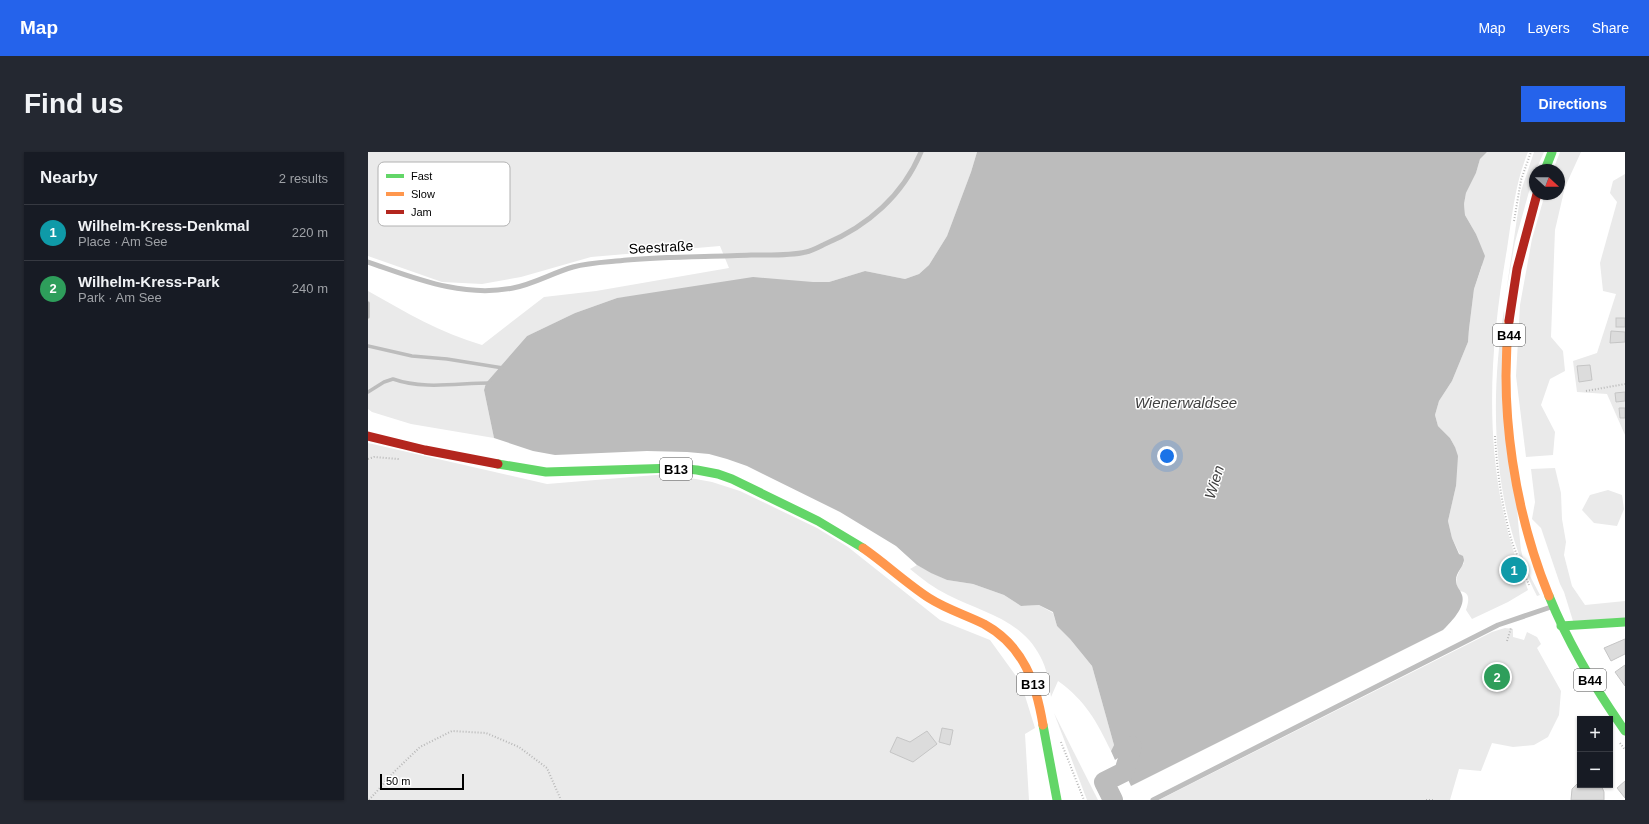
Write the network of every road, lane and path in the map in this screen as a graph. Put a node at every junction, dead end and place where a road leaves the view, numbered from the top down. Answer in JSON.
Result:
{"nodes":[{"id":1,"x":922,"y":152,"type":"edge"},
{"id":2,"x":1552,"y":152,"type":"edge"},
{"id":3,"x":1547,"y":164,"type":"edge"},
{"id":4,"x":1535,"y":200,"type":"edge"},
{"id":5,"x":368,"y":262,"type":"edge"},
{"id":6,"x":1625,"y":384,"type":"edge"},
{"id":7,"x":1586,"y":391,"type":"dead end"},
{"id":8,"x":368,"y":436,"type":"edge"},
{"id":9,"x":1553,"y":606,"type":"junction"},
{"id":10,"x":1625,"y":622,"type":"edge"},
{"id":11,"x":1561,"y":626,"type":"junction"},
{"id":12,"x":1625,"y":731,"type":"edge"},
{"id":13,"x":1059,"y":739,"type":"dead end"},
{"id":14,"x":369,"y":800,"type":"edge"},
{"id":15,"x":561,"y":800,"type":"edge"},
{"id":16,"x":1058,"y":800,"type":"edge"},
{"id":17,"x":1084,"y":800,"type":"edge"},
{"id":18,"x":1153,"y":800,"type":"edge"},
{"id":19,"x":1426,"y":800,"type":"edge"},
{"id":20,"x":1433,"y":800,"type":"edge"}],
"edges":[{"from":1,"to":5,"type":"lane","name":"Seestraße"},
{"from":2,"to":3,"type":"main road"},
{"from":4,"to":9,"type":"main road","number":"B44"},
{"from":6,"to":7,"type":"path"},
{"from":8,"to":16,"type":"main road","number":"B13"},
{"from":9,"to":11,"type":"main road","number":"B44"},
{"from":9,"to":18,"type":"lane"},
{"from":10,"to":11,"type":"main road"},
{"from":11,"to":12,"type":"main road","number":"B44"},
{"from":13,"to":17,"type":"path"},
{"from":14,"to":15,"type":"path"},
{"from":19,"to":20,"type":"path"}]}
